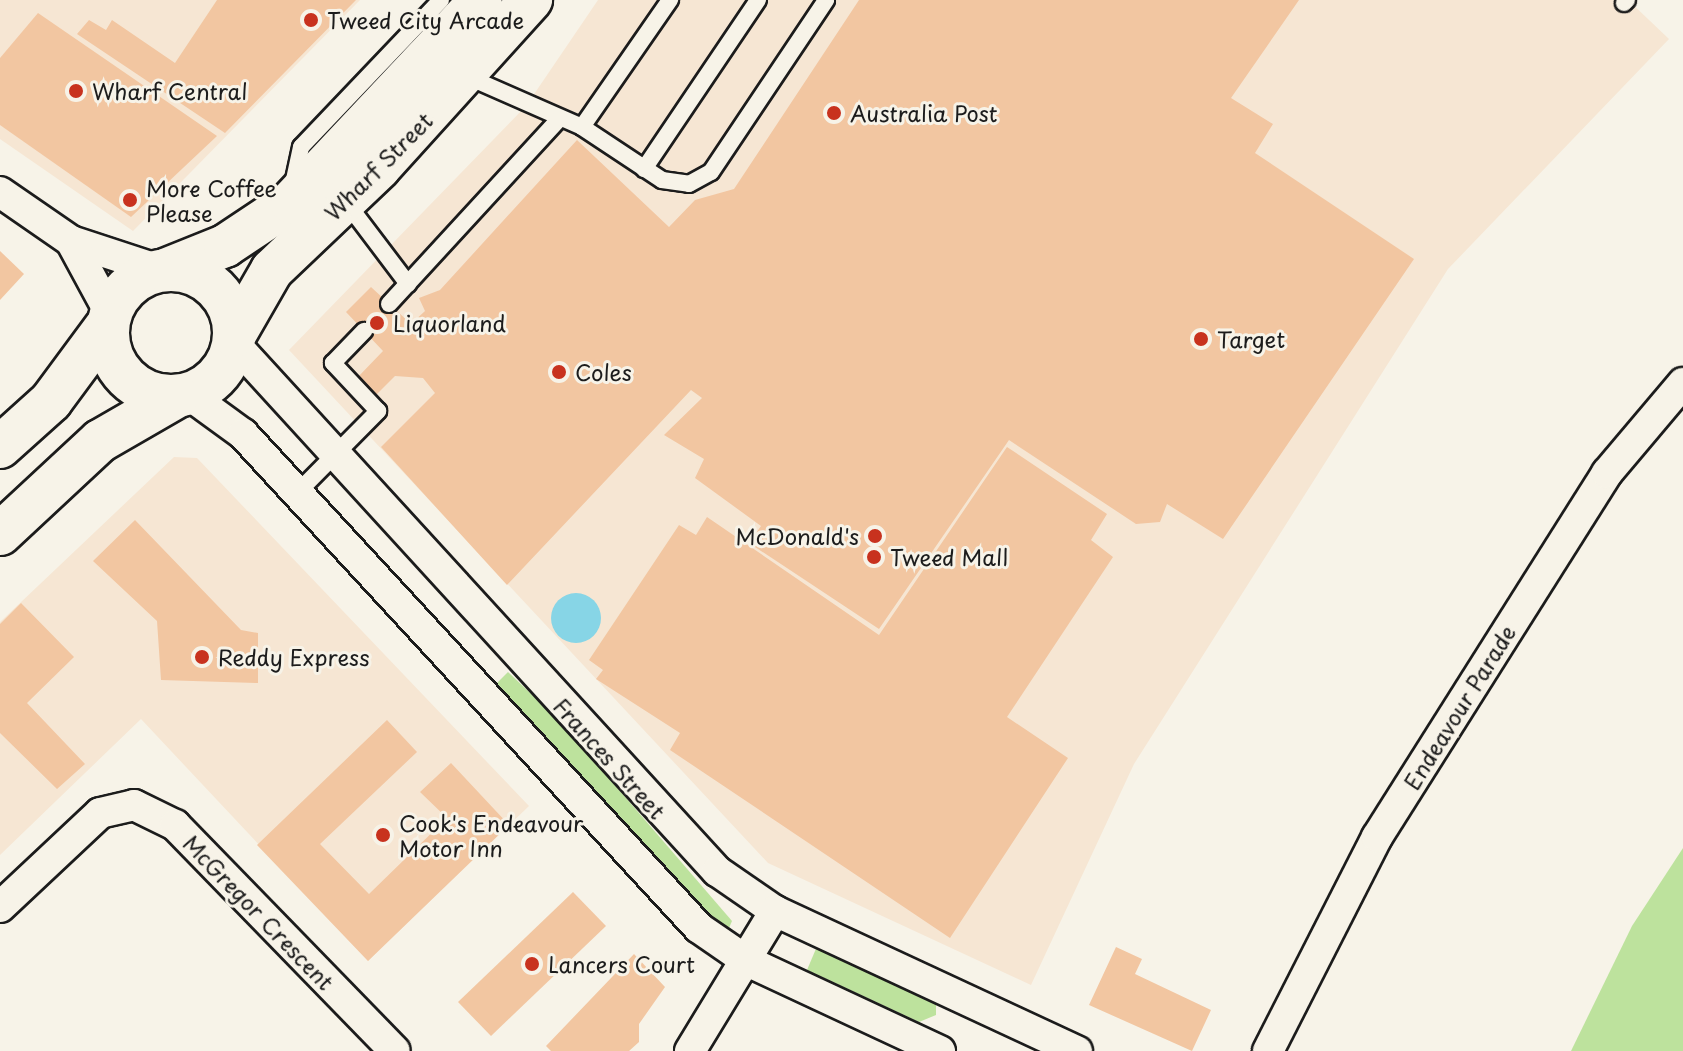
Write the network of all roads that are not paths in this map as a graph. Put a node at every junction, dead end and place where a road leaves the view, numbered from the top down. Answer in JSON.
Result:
{"nodes":[{"id":1,"x":441,"y":0,"type":"edge"},
{"id":2,"x":481,"y":0,"type":"edge"},
{"id":3,"x":531,"y":0,"type":"edge"},
{"id":4,"x":670,"y":0,"type":"edge"},
{"id":5,"x":758,"y":0,"type":"edge"},
{"id":6,"x":826,"y":0,"type":"edge"},
{"id":7,"x":466,"y":76,"type":"junction"},
{"id":8,"x":559,"y":119,"type":"junction"},
{"id":9,"x":582,"y":127,"type":"junction"},
{"id":10,"x":644,"y":169,"type":"junction"},
{"id":11,"x":0,"y":192,"type":"edge"},
{"id":12,"x":345,"y":201,"type":"junction"},
{"id":13,"x":291,"y":202,"type":"junction"},
{"id":14,"x":71,"y":241,"type":"junction"},
{"id":15,"x":162,"y":270,"type":"junction"},
{"id":16,"x":408,"y":284,"type":"junction"},
{"id":17,"x":389,"y":304,"type":"dead end"},
{"id":18,"x":109,"y":318,"type":"junction"},
{"id":19,"x":364,"y":331,"type":"dead end"},
{"id":20,"x":234,"y":340,"type":"junction"},
{"id":21,"x":1683,"y":383,"type":"edge"},
{"id":22,"x":183,"y":395,"type":"junction"},
{"id":23,"x":0,"y":447,"type":"edge"},
{"id":24,"x":332,"y":457,"type":"junction"},
{"id":25,"x":296,"y":494,"type":"junction"},
{"id":26,"x":0,"y":534,"type":"edge"},
{"id":27,"x":0,"y":907,"type":"edge"},
{"id":28,"x":775,"y":911,"type":"junction"},
{"id":29,"x":747,"y":961,"type":"junction"},
{"id":30,"x":395,"y":1051,"type":"edge"},
{"id":31,"x":690,"y":1051,"type":"edge"},
{"id":32,"x":940,"y":1051,"type":"edge"},
{"id":33,"x":1077,"y":1051,"type":"edge"},
{"id":34,"x":1268,"y":1051,"type":"edge"}],
"edges":[{"from":1,"to":13,"type":"lane"},
{"from":2,"to":13,"type":"main road","name":"Wharf Street"},
{"from":3,"to":7,"type":"main road","name":"Wharf Street"},
{"from":4,"to":9,"type":"lane"},
{"from":5,"to":10,"type":"lane"},
{"from":6,"to":10,"type":"lane"},
{"from":7,"to":8,"type":"lane"},
{"from":7,"to":12,"type":"main road","name":"Wharf Street"},
{"from":8,"to":9,"type":"lane"},
{"from":8,"to":16,"type":"lane"},
{"from":9,"to":10,"type":"lane"},
{"from":11,"to":14,"type":"street"},
{"from":12,"to":16,"type":"lane"},
{"from":12,"to":20,"type":"main road","name":"Wharf Street"},
{"from":13,"to":15,"type":"main road","name":"Wharf Street"},
{"from":14,"to":15,"type":"street"},
{"from":14,"to":18,"type":"street"},
{"from":15,"to":18,"type":"main road"},
{"from":15,"to":20,"type":"main road"},
{"from":16,"to":17,"type":"lane"},
{"from":18,"to":22,"type":"main road"},
{"from":18,"to":23,"type":"main road"},
{"from":19,"to":24,"type":"lane"},
{"from":20,"to":22,"type":"main road"},
{"from":20,"to":24,"type":"street","name":"Frances Street"},
{"from":21,"to":34,"type":"street","name":"Endeavour Parade"},
{"from":22,"to":25,"type":"street"},
{"from":22,"to":26,"type":"main road"},
{"from":24,"to":25,"type":"lane"},
{"from":24,"to":28,"type":"street","name":"Frances Street"},
{"from":25,"to":29,"type":"street"},
{"from":27,"to":30,"type":"street","name":"McGregor Crescent"},
{"from":28,"to":29,"type":"street"},
{"from":28,"to":33,"type":"street","name":"Frances Street"},
{"from":29,"to":31,"type":"street"},
{"from":29,"to":32,"type":"street"}]}
